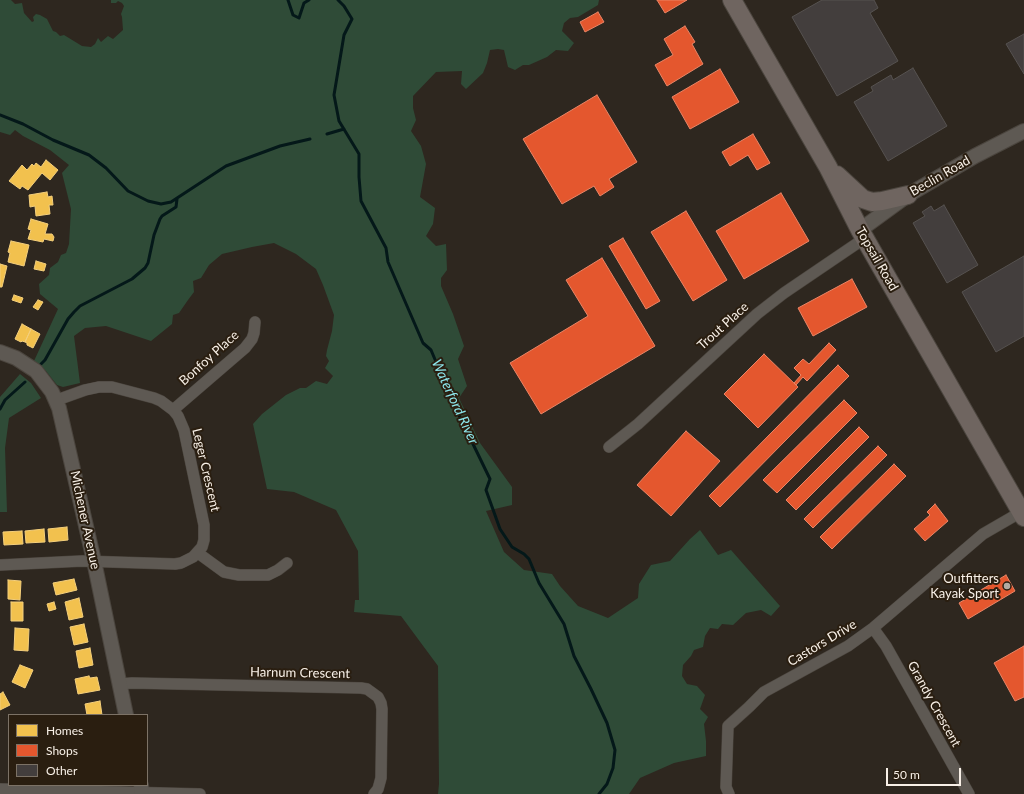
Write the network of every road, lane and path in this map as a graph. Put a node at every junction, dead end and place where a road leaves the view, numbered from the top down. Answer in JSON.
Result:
{"nodes":[{"id":1,"x":732,"y":0,"type":"edge"},
{"id":2,"x":1024,"y":131,"type":"edge"},
{"id":3,"x":828,"y":167,"type":"junction"},
{"id":4,"x":908,"y":195,"type":"junction"},
{"id":5,"x":863,"y":234,"type":"junction"},
{"id":6,"x":255,"y":322,"type":"dead end"},
{"id":7,"x":0,"y":352,"type":"edge"},
{"id":8,"x":56,"y":400,"type":"junction"},
{"id":9,"x":173,"y":410,"type":"junction"},
{"id":10,"x":609,"y":447,"type":"dead end"},
{"id":11,"x":1022,"y":515,"type":"edge"},
{"id":12,"x":198,"y":553,"type":"junction"},
{"id":13,"x":94,"y":561,"type":"junction"},
{"id":14,"x":287,"y":563,"type":"dead end"},
{"id":15,"x":0,"y":566,"type":"edge"},
{"id":16,"x":873,"y":628,"type":"junction"},
{"id":17,"x":119,"y":684,"type":"junction"},
{"id":18,"x":126,"y":714,"type":"edge"},
{"id":19,"x":0,"y":789,"type":"edge"},
{"id":20,"x":142,"y":791,"type":"edge"},
{"id":21,"x":32,"y":792,"type":"edge"},
{"id":22,"x":200,"y":794,"type":"edge"},
{"id":23,"x":374,"y":794,"type":"edge"},
{"id":24,"x":729,"y":794,"type":"edge"},
{"id":25,"x":969,"y":794,"type":"edge"}],
"edges":[{"from":1,"to":3,"type":"main road","name":"Topsail Road"},
{"from":2,"to":4,"type":"street","name":"Beclin Road"},
{"from":3,"to":4,"type":"main road"},
{"from":3,"to":5,"type":"main road","name":"Topsail Road"},
{"from":4,"to":5,"type":"street","name":"Beclin Road"},
{"from":5,"to":10,"type":"street","name":"Trout Place"},
{"from":5,"to":11,"type":"main road","name":"Topsail Road"},
{"from":6,"to":9,"type":"street","name":"Bonfoy Place"},
{"from":7,"to":8,"type":"street","name":"Michener Avenue"},
{"from":8,"to":9,"type":"street","name":"Leger Crescent"},
{"from":8,"to":13,"type":"street","name":"Michener Avenue"},
{"from":9,"to":12,"type":"street","name":"Leger Crescent"},
{"from":11,"to":16,"type":"street","name":"Castors Drive"},
{"from":12,"to":13,"type":"street"},
{"from":12,"to":14,"type":"street"},
{"from":13,"to":15,"type":"street"},
{"from":13,"to":17,"type":"street","name":"Michener Avenue"},
{"from":16,"to":24,"type":"street","name":"Castors Drive"},
{"from":16,"to":25,"type":"street","name":"Grandy Crescent"},
{"from":17,"to":18,"type":"street","name":"Michener Avenue"},
{"from":17,"to":23,"type":"street","name":"Harnum Crescent"},
{"from":19,"to":21,"type":"street"},
{"from":20,"to":21,"type":"street"},
{"from":20,"to":22,"type":"street"}]}
